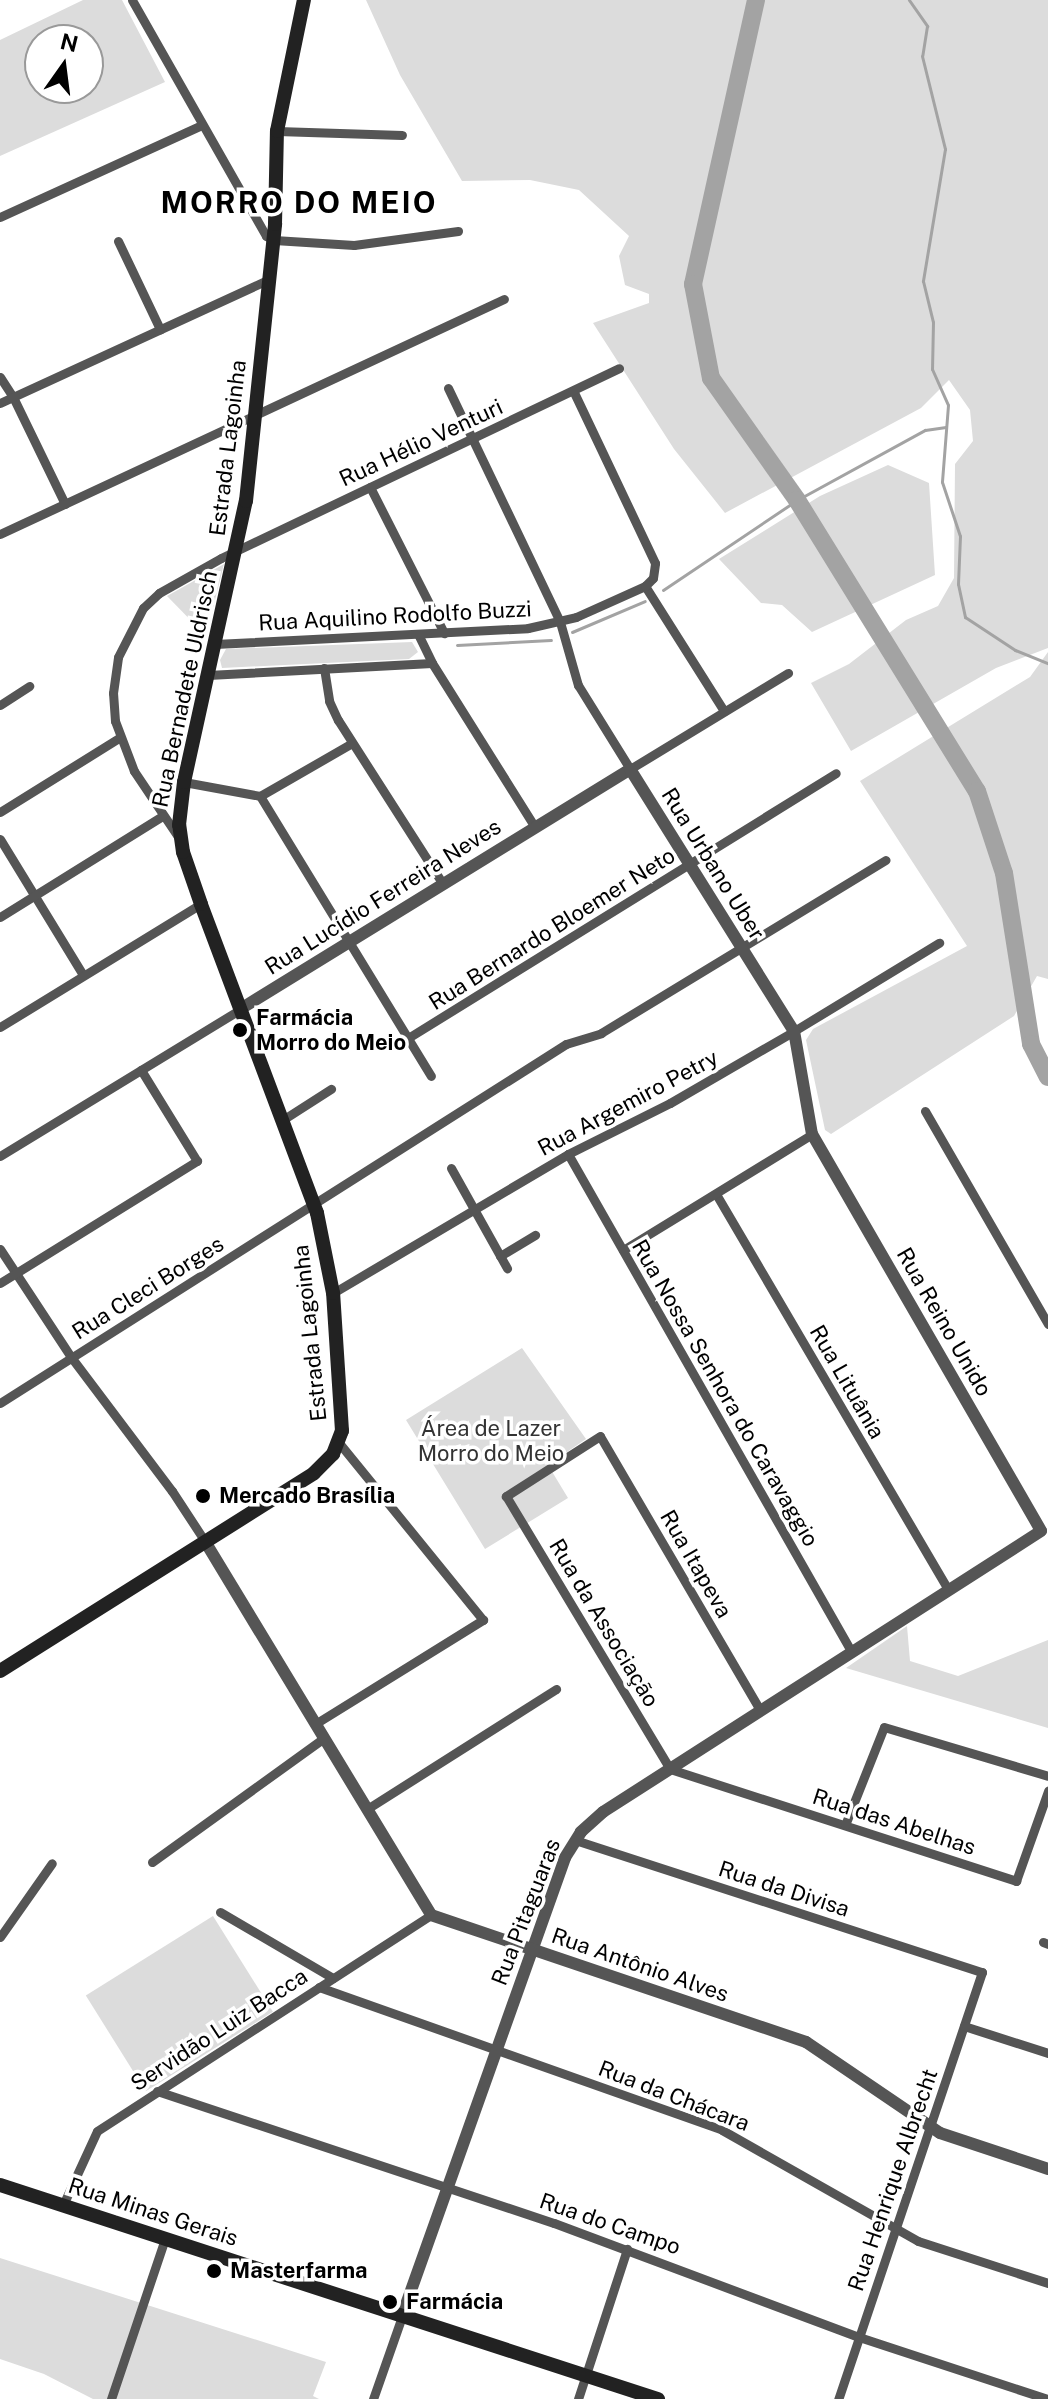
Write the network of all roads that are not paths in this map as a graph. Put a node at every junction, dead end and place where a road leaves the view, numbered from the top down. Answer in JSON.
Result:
{"nodes":[{"id":1,"x":132,"y":0,"type":"edge"},
{"id":2,"x":304,"y":0,"type":"edge"},
{"id":3,"x":202,"y":125,"type":"junction"},
{"id":4,"x":277,"y":131,"type":"junction"},
{"id":5,"x":402,"y":135,"type":"dead end"},
{"id":6,"x":0,"y":217,"type":"edge"},
{"id":7,"x":458,"y":231,"type":"dead end"},
{"id":8,"x":274,"y":240,"type":"junction"},
{"id":9,"x":118,"y":241,"type":"dead end"},
{"id":10,"x":270,"y":279,"type":"junction"},
{"id":11,"x":504,"y":299,"type":"dead end"},
{"id":12,"x":160,"y":329,"type":"junction"},
{"id":13,"x":619,"y":368,"type":"dead end"},
{"id":14,"x":0,"y":377,"type":"edge"},
{"id":15,"x":448,"y":388,"type":"dead end"},
{"id":16,"x":573,"y":390,"type":"junction"},
{"id":17,"x":13,"y":397,"type":"junction"},
{"id":18,"x":0,"y":403,"type":"edge"},
{"id":19,"x":255,"y":416,"type":"junction"},
{"id":20,"x":472,"y":438,"type":"junction"},
{"id":21,"x":370,"y":487,"type":"junction"},
{"id":22,"x":65,"y":504,"type":"junction"},
{"id":23,"x":0,"y":534,"type":"edge"},
{"id":24,"x":237,"y":550,"type":"junction"},
{"id":25,"x":645,"y":586,"type":"junction"},
{"id":26,"x":560,"y":622,"type":"junction"},
{"id":27,"x":444,"y":633,"type":"junction"},
{"id":28,"x":418,"y":634,"type":"junction"},
{"id":29,"x":215,"y":644,"type":"junction"},
{"id":30,"x":432,"y":663,"type":"junction"},
{"id":31,"x":324,"y":668,"type":"junction"},
{"id":32,"x":788,"y":673,"type":"dead end"},
{"id":33,"x":208,"y":675,"type":"junction"},
{"id":34,"x":29,"y":686,"type":"dead end"},
{"id":35,"x":0,"y":705,"type":"edge"},
{"id":36,"x":724,"y":711,"type":"junction"},
{"id":37,"x":119,"y":738,"type":"junction"},
{"id":38,"x":352,"y":743,"type":"junction"},
{"id":39,"x":630,"y":769,"type":"junction"},
{"id":40,"x":836,"y":773,"type":"dead end"},
{"id":41,"x":184,"y":782,"type":"junction"},
{"id":42,"x":260,"y":796,"type":"junction"},
{"id":43,"x":0,"y":812,"type":"edge"},
{"id":44,"x":162,"y":816,"type":"junction"},
{"id":45,"x":535,"y":827,"type":"junction"},
{"id":46,"x":180,"y":838,"type":"junction"},
{"id":47,"x":0,"y":839,"type":"edge"},
{"id":48,"x":885,"y":860,"type":"dead end"},
{"id":49,"x":690,"y":864,"type":"junction"},
{"id":50,"x":443,"y":884,"type":"junction"},
{"id":51,"x":34,"y":895,"type":"junction"},
{"id":52,"x":201,"y":904,"type":"junction"},
{"id":53,"x":0,"y":917,"type":"edge"},
{"id":54,"x":349,"y":942,"type":"junction"},
{"id":55,"x":939,"y":943,"type":"dead end"},
{"id":56,"x":741,"y":947,"type":"junction"},
{"id":57,"x":83,"y":975,"type":"junction"},
{"id":58,"x":242,"y":1008,"type":"junction"},
{"id":59,"x":0,"y":1027,"type":"edge"},
{"id":60,"x":794,"y":1031,"type":"junction"},
{"id":61,"x":408,"y":1038,"type":"junction"},
{"id":62,"x":141,"y":1070,"type":"junction"},
{"id":63,"x":431,"y":1076,"type":"dead end"},
{"id":64,"x":331,"y":1089,"type":"dead end"},
{"id":65,"x":925,"y":1111,"type":"dead end"},
{"id":66,"x":284,"y":1119,"type":"junction"},
{"id":67,"x":812,"y":1134,"type":"junction"},
{"id":68,"x":568,"y":1154,"type":"junction"},
{"id":69,"x":0,"y":1156,"type":"edge"},
{"id":70,"x":451,"y":1168,"type":"dead end"},
{"id":71,"x":716,"y":1194,"type":"junction"},
{"id":72,"x":315,"y":1203,"type":"junction"},
{"id":73,"x":474,"y":1209,"type":"junction"},
{"id":74,"x":535,"y":1235,"type":"dead end"},
{"id":75,"x":0,"y":1249,"type":"edge"},
{"id":76,"x":623,"y":1250,"type":"junction"},
{"id":77,"x":500,"y":1256,"type":"junction"},
{"id":78,"x":507,"y":1268,"type":"dead end"},
{"id":79,"x":15,"y":1273,"type":"junction"},
{"id":80,"x":0,"y":1283,"type":"edge"},
{"id":81,"x":333,"y":1293,"type":"junction"},
{"id":82,"x":1048,"y":1324,"type":"edge"},
{"id":83,"x":71,"y":1357,"type":"junction"},
{"id":84,"x":0,"y":1403,"type":"edge"},
{"id":85,"x":339,"y":1443,"type":"junction"},
{"id":86,"x":506,"y":1496,"type":"joint"},
{"id":87,"x":1045,"y":1528,"type":"edge"},
{"id":88,"x":206,"y":1543,"type":"junction"},
{"id":89,"x":948,"y":1589,"type":"junction"},
{"id":90,"x":851,"y":1651,"type":"junction"},
{"id":91,"x":0,"y":1671,"type":"edge"},
{"id":92,"x":556,"y":1689,"type":"dead end"},
{"id":93,"x":760,"y":1710,"type":"junction"},
{"id":94,"x":315,"y":1724,"type":"junction"},
{"id":95,"x":324,"y":1738,"type":"junction"},
{"id":96,"x":670,"y":1769,"type":"junction"},
{"id":97,"x":1048,"y":1776,"type":"edge"},
{"id":98,"x":1048,"y":1791,"type":"edge"},
{"id":99,"x":367,"y":1809,"type":"junction"},
{"id":100,"x":845,"y":1825,"type":"junction"},
{"id":101,"x":575,"y":1840,"type":"junction"},
{"id":102,"x":152,"y":1862,"type":"dead end"},
{"id":103,"x":52,"y":1863,"type":"dead end"},
{"id":104,"x":220,"y":1912,"type":"dead end"},
{"id":105,"x":431,"y":1915,"type":"junction"},
{"id":106,"x":0,"y":1937,"type":"edge"},
{"id":107,"x":532,"y":1949,"type":"junction"},
{"id":108,"x":982,"y":1972,"type":"joint"},
{"id":109,"x":333,"y":1978,"type":"junction"},
{"id":110,"x":319,"y":1987,"type":"junction"},
{"id":111,"x":964,"y":2026,"type":"junction"},
{"id":112,"x":496,"y":2050,"type":"junction"},
{"id":113,"x":1048,"y":2053,"type":"edge"},
{"id":114,"x":157,"y":2091,"type":"junction"},
{"id":115,"x":930,"y":2127,"type":"junction"},
{"id":116,"x":1048,"y":2169,"type":"edge"},
{"id":117,"x":0,"y":2185,"type":"edge"},
{"id":118,"x":448,"y":2187,"type":"junction"},
{"id":119,"x":63,"y":2205,"type":"junction"},
{"id":120,"x":895,"y":2230,"type":"junction"},
{"id":121,"x":165,"y":2239,"type":"junction"},
{"id":122,"x":627,"y":2249,"type":"junction"},
{"id":123,"x":1048,"y":2283,"type":"edge"},
{"id":124,"x":402,"y":2316,"type":"junction"},
{"id":125,"x":859,"y":2337,"type":"junction"},
{"id":126,"x":586,"y":2376,"type":"junction"},
{"id":127,"x":111,"y":2399,"type":"edge"},
{"id":128,"x":373,"y":2399,"type":"edge"},
{"id":129,"x":578,"y":2399,"type":"edge"},
{"id":130,"x":658,"y":2399,"type":"edge"},
{"id":131,"x":838,"y":2399,"type":"edge"},
{"id":132,"x":1048,"y":2399,"type":"edge"}],
"edges":[{"from":1,"to":3,"type":"street"},
{"from":2,"to":4,"type":"main road","name":"Estrada Lagoinha"},
{"from":3,"to":6,"type":"street"},
{"from":3,"to":8,"type":"street"},
{"from":4,"to":5,"type":"street"},
{"from":4,"to":8,"type":"main road","name":"Estrada Lagoinha"},
{"from":7,"to":8,"type":"street"},
{"from":8,"to":10,"type":"main road","name":"Estrada Lagoinha"},
{"from":9,"to":12,"type":"street"},
{"from":10,"to":12,"type":"street"},
{"from":10,"to":19,"type":"main road","name":"Estrada Lagoinha"},
{"from":11,"to":19,"type":"street"},
{"from":12,"to":17,"type":"street"},
{"from":13,"to":16,"type":"street","name":"Rua Hélio Venturi"},
{"from":14,"to":17,"type":"street"},
{"from":15,"to":20,"type":"street","name":"Rua Urbano Uber"},
{"from":16,"to":20,"type":"street","name":"Rua Hélio Venturi"},
{"from":16,"to":25,"type":"street"},
{"from":17,"to":18,"type":"street"},
{"from":17,"to":22,"type":"street"},
{"from":19,"to":22,"type":"street"},
{"from":19,"to":24,"type":"main road","name":"Estrada Lagoinha"},
{"from":20,"to":21,"type":"street","name":"Rua Hélio Venturi"},
{"from":20,"to":26,"type":"street","name":"Rua Urbano Uber"},
{"from":21,"to":24,"type":"street","name":"Rua Hélio Venturi"},
{"from":21,"to":27,"type":"street"},
{"from":22,"to":23,"type":"street"},
{"from":24,"to":29,"type":"main road","name":"Rua Bernadete Uldrisch"},
{"from":24,"to":37,"type":"street","name":"Estrada Lagoinha"},
{"from":25,"to":26,"type":"street","name":"Rua Aquilino Rodolfo Buzzi"},
{"from":25,"to":36,"type":"street"},
{"from":26,"to":27,"type":"street","name":"Rua Aquilino Rodolfo Buzzi"},
{"from":26,"to":39,"type":"street","name":"Rua Urbano Uber"},
{"from":27,"to":28,"type":"street","name":"Rua Aquilino Rodolfo Buzzi"},
{"from":28,"to":29,"type":"street","name":"Rua Aquilino Rodolfo Buzzi"},
{"from":28,"to":30,"type":"street"},
{"from":29,"to":33,"type":"main road","name":"Rua Bernadete Uldrisch"},
{"from":30,"to":31,"type":"street"},
{"from":30,"to":45,"type":"street"},
{"from":31,"to":33,"type":"street"},
{"from":31,"to":38,"type":"street"},
{"from":32,"to":36,"type":"street","name":"Rua Lucídio Ferreira Neves"},
{"from":33,"to":41,"type":"main road","name":"Rua Bernadete Uldrisch"},
{"from":34,"to":35,"type":"street"},
{"from":36,"to":39,"type":"street","name":"Rua Lucídio Ferreira Neves"},
{"from":37,"to":43,"type":"street"},
{"from":37,"to":44,"type":"street","name":"Estrada Lagoinha"},
{"from":38,"to":42,"type":"street"},
{"from":38,"to":50,"type":"street"},
{"from":39,"to":45,"type":"street","name":"Rua Lucídio Ferreira Neves"},
{"from":39,"to":49,"type":"street","name":"Rua Urbano Uber"},
{"from":40,"to":49,"type":"street","name":"Rua Bernardo Bloemer Neto"},
{"from":41,"to":42,"type":"street"},
{"from":41,"to":46,"type":"main road","name":"Rua Bernadete Uldrisch"},
{"from":42,"to":54,"type":"street"},
{"from":44,"to":46,"type":"street","name":"Estrada Lagoinha"},
{"from":44,"to":51,"type":"street"},
{"from":45,"to":50,"type":"street","name":"Rua Lucídio Ferreira Neves"},
{"from":46,"to":52,"type":"main road","name":"Estrada Lagoinha"},
{"from":47,"to":51,"type":"street"},
{"from":48,"to":56,"type":"street","name":"Rua Cleci Borges"},
{"from":49,"to":56,"type":"street","name":"Rua Urbano Uber"},
{"from":49,"to":61,"type":"street","name":"Rua Bernardo Bloemer Neto"},
{"from":50,"to":54,"type":"street","name":"Rua Lucídio Ferreira Neves"},
{"from":51,"to":53,"type":"street"},
{"from":51,"to":57,"type":"street"},
{"from":52,"to":57,"type":"street"},
{"from":52,"to":58,"type":"main road","name":"Estrada Lagoinha"},
{"from":54,"to":58,"type":"street","name":"Rua Lucídio Ferreira Neves"},
{"from":54,"to":61,"type":"street"},
{"from":55,"to":60,"type":"street","name":"Rua Argemiro Petry"},
{"from":56,"to":60,"type":"street","name":"Rua Urbano Uber"},
{"from":56,"to":72,"type":"street","name":"Rua Cleci Borges"},
{"from":57,"to":59,"type":"street"},
{"from":58,"to":62,"type":"street","name":"Rua Lucídio Ferreira Neves"},
{"from":58,"to":66,"type":"main road","name":"Estrada Lagoinha"},
{"from":60,"to":67,"type":"street","name":"Rua Urbano Uber"},
{"from":60,"to":68,"type":"street","name":"Rua Argemiro Petry"},
{"from":61,"to":63,"type":"street"},
{"from":62,"to":69,"type":"street","name":"Rua Lucídio Ferreira Neves"},
{"from":62,"to":79,"type":"street"},
{"from":64,"to":66,"type":"street"},
{"from":65,"to":82,"type":"street"},
{"from":66,"to":72,"type":"main road","name":"Estrada Lagoinha"},
{"from":67,"to":71,"type":"street"},
{"from":67,"to":87,"type":"street","name":"Rua Reino Unido"},
{"from":68,"to":73,"type":"street","name":"Rua Argemiro Petry"},
{"from":68,"to":76,"type":"street","name":"Rua Nossa Senhora do Caravaggio"},
{"from":70,"to":73,"type":"street"},
{"from":71,"to":76,"type":"street"},
{"from":71,"to":89,"type":"street","name":"Rua Lituânia"},
{"from":72,"to":81,"type":"main road","name":"Estrada Lagoinha"},
{"from":72,"to":83,"type":"street","name":"Rua Cleci Borges"},
{"from":73,"to":77,"type":"street"},
{"from":73,"to":81,"type":"street","name":"Rua Argemiro Petry"},
{"from":74,"to":77,"type":"street"},
{"from":75,"to":79,"type":"street"},
{"from":76,"to":90,"type":"street","name":"Rua Nossa Senhora do Caravaggio"},
{"from":77,"to":78,"type":"street"},
{"from":79,"to":80,"type":"street"},
{"from":79,"to":83,"type":"street"},
{"from":81,"to":85,"type":"main road","name":"Estrada Lagoinha"},
{"from":83,"to":84,"type":"street","name":"Rua Cleci Borges"},
{"from":83,"to":88,"type":"street"},
{"from":85,"to":88,"type":"main road","name":"Estrada Lagoinha"},
{"from":85,"to":94,"type":"street"},
{"from":86,"to":93,"type":"street","name":"Rua Itapeva"},
{"from":86,"to":96,"type":"street","name":"Rua da Associação"},
{"from":87,"to":89,"type":"street","name":"Rua Pitaguaras"},
{"from":88,"to":91,"type":"main road","name":"Estrada Lagoinha"},
{"from":88,"to":94,"type":"street"},
{"from":89,"to":90,"type":"street","name":"Rua Pitaguaras"},
{"from":90,"to":93,"type":"street","name":"Rua Pitaguaras"},
{"from":92,"to":99,"type":"street"},
{"from":93,"to":96,"type":"street","name":"Rua Pitaguaras"},
{"from":94,"to":95,"type":"street"},
{"from":95,"to":99,"type":"street"},
{"from":95,"to":102,"type":"street"},
{"from":96,"to":100,"type":"street","name":"Rua das Abelhas"},
{"from":96,"to":101,"type":"street","name":"Rua Pitaguaras"},
{"from":97,"to":100,"type":"street"},
{"from":98,"to":100,"type":"street","name":"Rua das Abelhas"},
{"from":99,"to":105,"type":"street"},
{"from":101,"to":107,"type":"street","name":"Rua Pitaguaras"},
{"from":101,"to":108,"type":"street","name":"Rua da Divisa"},
{"from":103,"to":106,"type":"street"},
{"from":104,"to":109,"type":"street"},
{"from":105,"to":107,"type":"street","name":"Rua Antônio Alves"},
{"from":105,"to":109,"type":"street","name":"Servidão Luiz Bacca"},
{"from":107,"to":112,"type":"street","name":"Rua Pitaguaras"},
{"from":107,"to":115,"type":"street","name":"Rua Antônio Alves"},
{"from":108,"to":111,"type":"street","name":"Rua Henrique Albrecht"},
{"from":109,"to":110,"type":"street","name":"Servidão Luiz Bacca"},
{"from":110,"to":112,"type":"street","name":"Rua da Chácara"},
{"from":110,"to":114,"type":"street","name":"Servidão Luiz Bacca"},
{"from":111,"to":113,"type":"street"},
{"from":111,"to":115,"type":"street","name":"Rua Henrique Albrecht"},
{"from":112,"to":118,"type":"street","name":"Rua Pitaguaras"},
{"from":112,"to":120,"type":"street","name":"Rua da Chácara"},
{"from":114,"to":118,"type":"street","name":"Rua do Campo"},
{"from":114,"to":119,"type":"street","name":"Servidão Luiz Bacca"},
{"from":115,"to":116,"type":"street","name":"Rua Antônio Alves"},
{"from":115,"to":120,"type":"street","name":"Rua Henrique Albrecht"},
{"from":117,"to":119,"type":"main road","name":"Rua Minas Gerais"},
{"from":118,"to":122,"type":"street","name":"Rua do Campo"},
{"from":118,"to":124,"type":"street","name":"Rua Pitaguaras"},
{"from":119,"to":121,"type":"main road","name":"Rua Minas Gerais"},
{"from":120,"to":123,"type":"street","name":"Rua da Chácara"},
{"from":120,"to":125,"type":"street","name":"Rua Henrique Albrecht"},
{"from":121,"to":124,"type":"main road","name":"Rua Minas Gerais"},
{"from":121,"to":127,"type":"street"},
{"from":122,"to":125,"type":"street","name":"Rua do Campo"},
{"from":122,"to":126,"type":"street"},
{"from":124,"to":126,"type":"main road","name":"Rua Minas Gerais"},
{"from":124,"to":128,"type":"street","name":"Rua Pitaguaras"},
{"from":125,"to":131,"type":"street","name":"Rua Henrique Albrecht"},
{"from":125,"to":132,"type":"street","name":"Rua do Campo"},
{"from":126,"to":129,"type":"street"},
{"from":126,"to":130,"type":"main road","name":"Rua Minas Gerais"}]}
